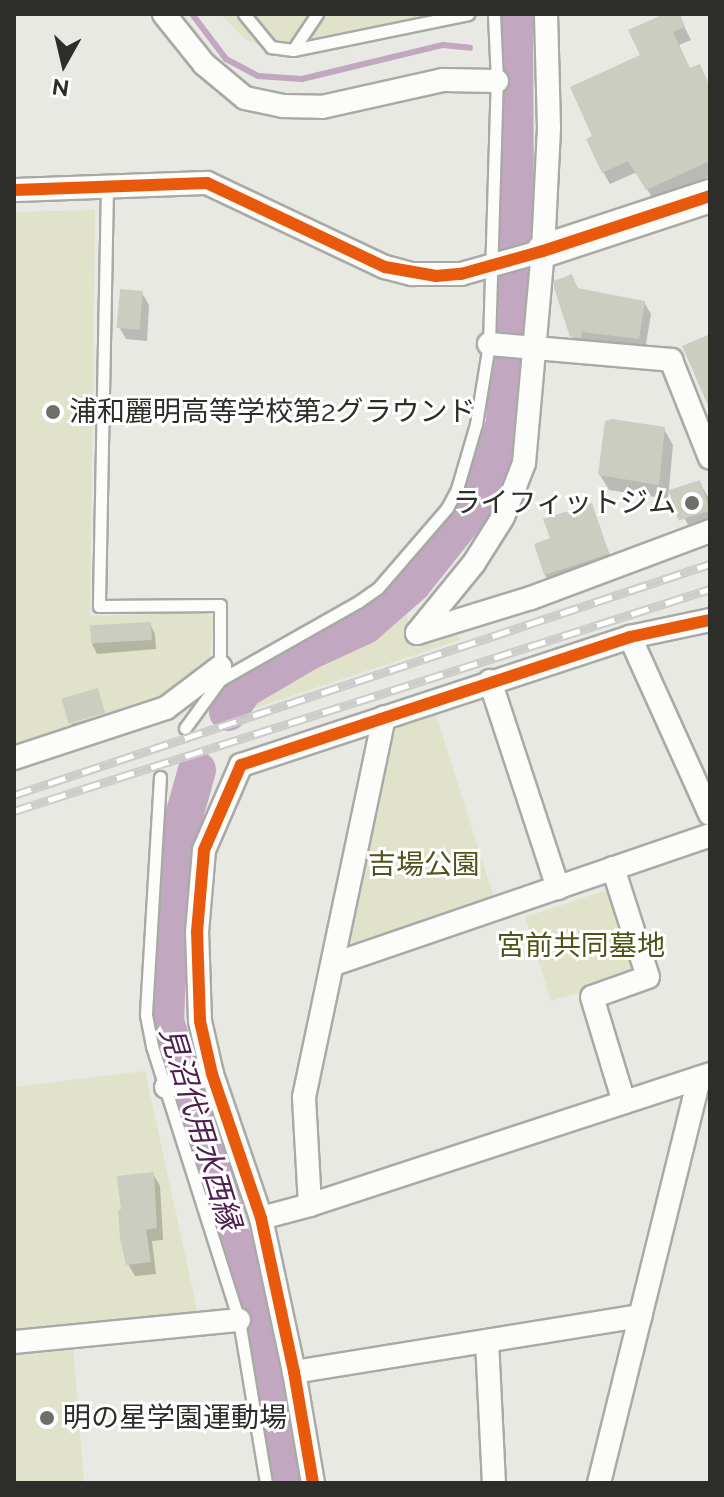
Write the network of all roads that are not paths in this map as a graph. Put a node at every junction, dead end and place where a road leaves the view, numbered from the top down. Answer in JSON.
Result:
{"nodes":[{"id":1,"x":164,"y":14,"type":"edge"},
{"id":2,"x":244,"y":14,"type":"edge"},
{"id":3,"x":317,"y":14,"type":"edge"},
{"id":4,"x":468,"y":14,"type":"edge"},
{"id":5,"x":491,"y":14,"type":"edge"},
{"id":6,"x":546,"y":14,"type":"edge"},
{"id":7,"x":293,"y":50,"type":"junction"},
{"id":8,"x":497,"y":81,"type":"junction"},
{"id":9,"x":107,"y":186,"type":"junction"},
{"id":10,"x":14,"y":190,"type":"edge"},
{"id":11,"x":710,"y":196,"type":"edge"},
{"id":12,"x":543,"y":251,"type":"junction"},
{"id":13,"x":491,"y":264,"type":"junction"},
{"id":14,"x":489,"y":344,"type":"junction"},
{"id":15,"x":537,"y":347,"type":"junction"},
{"id":16,"x":710,"y":458,"type":"edge"},
{"id":17,"x":710,"y":531,"type":"edge"},
{"id":18,"x":710,"y":620,"type":"edge"},
{"id":19,"x":630,"y":637,"type":"junction"},
{"id":20,"x":220,"y":674,"type":"junction"},
{"id":21,"x":490,"y":681,"type":"junction"},
{"id":22,"x":384,"y":717,"type":"junction"},
{"id":23,"x":185,"y":728,"type":"dead end"},
{"id":24,"x":14,"y":758,"type":"edge"},
{"id":25,"x":160,"y":777,"type":"dead end"},
{"id":26,"x":710,"y":814,"type":"edge"},
{"id":27,"x":710,"y":835,"type":"edge"},
{"id":28,"x":613,"y":868,"type":"junction"},
{"id":29,"x":558,"y":888,"type":"junction"},
{"id":30,"x":334,"y":964,"type":"junction"},
{"id":31,"x":212,"y":1074,"type":"junction"},
{"id":32,"x":705,"y":1076,"type":"edge"},
{"id":33,"x":166,"y":1087,"type":"junction"},
{"id":34,"x":624,"y":1102,"type":"junction"},
{"id":35,"x":310,"y":1205,"type":"junction"},
{"id":36,"x":261,"y":1218,"type":"junction"},
{"id":37,"x":641,"y":1316,"type":"junction"},
{"id":38,"x":239,"y":1320,"type":"junction"},
{"id":39,"x":487,"y":1341,"type":"junction"},
{"id":40,"x":14,"y":1342,"type":"edge"},
{"id":41,"x":294,"y":1372,"type":"junction"},
{"id":42,"x":266,"y":1483,"type":"edge"},
{"id":43,"x":313,"y":1483,"type":"edge"},
{"id":44,"x":494,"y":1483,"type":"edge"},
{"id":45,"x":599,"y":1483,"type":"edge"}],
"edges":[{"from":1,"to":8,"type":"street"},
{"from":2,"to":7,"type":"lane"},
{"from":3,"to":7,"type":"lane"},
{"from":4,"to":7,"type":"lane"},
{"from":5,"to":8,"type":"lane"},
{"from":6,"to":12,"type":"street"},
{"from":8,"to":13,"type":"lane"},
{"from":9,"to":10,"type":"street"},
{"from":9,"to":13,"type":"street"},
{"from":9,"to":20,"type":"lane"},
{"from":11,"to":12,"type":"street"},
{"from":12,"to":13,"type":"street"},
{"from":12,"to":15,"type":"street"},
{"from":13,"to":14,"type":"lane"},
{"from":14,"to":15,"type":"street"},
{"from":14,"to":20,"type":"lane"},
{"from":15,"to":16,"type":"street"},
{"from":15,"to":17,"type":"street"},
{"from":18,"to":19,"type":"street"},
{"from":19,"to":21,"type":"street"},
{"from":19,"to":26,"type":"street"},
{"from":20,"to":23,"type":"lane"},
{"from":20,"to":24,"type":"street"},
{"from":21,"to":22,"type":"street"},
{"from":21,"to":29,"type":"street"},
{"from":22,"to":30,"type":"street"},
{"from":22,"to":31,"type":"street"},
{"from":25,"to":33,"type":"lane"},
{"from":27,"to":28,"type":"street"},
{"from":28,"to":29,"type":"street"},
{"from":28,"to":34,"type":"street"},
{"from":29,"to":30,"type":"street"},
{"from":30,"to":35,"type":"street"},
{"from":31,"to":33,"type":"street"},
{"from":31,"to":36,"type":"street"},
{"from":32,"to":34,"type":"street"},
{"from":32,"to":37,"type":"street"},
{"from":33,"to":38,"type":"lane"},
{"from":34,"to":35,"type":"street"},
{"from":35,"to":36,"type":"street"},
{"from":36,"to":41,"type":"street"},
{"from":37,"to":39,"type":"street"},
{"from":37,"to":45,"type":"street"},
{"from":38,"to":40,"type":"street"},
{"from":38,"to":42,"type":"lane"},
{"from":39,"to":41,"type":"street"},
{"from":39,"to":44,"type":"street"},
{"from":41,"to":43,"type":"street"}]}
